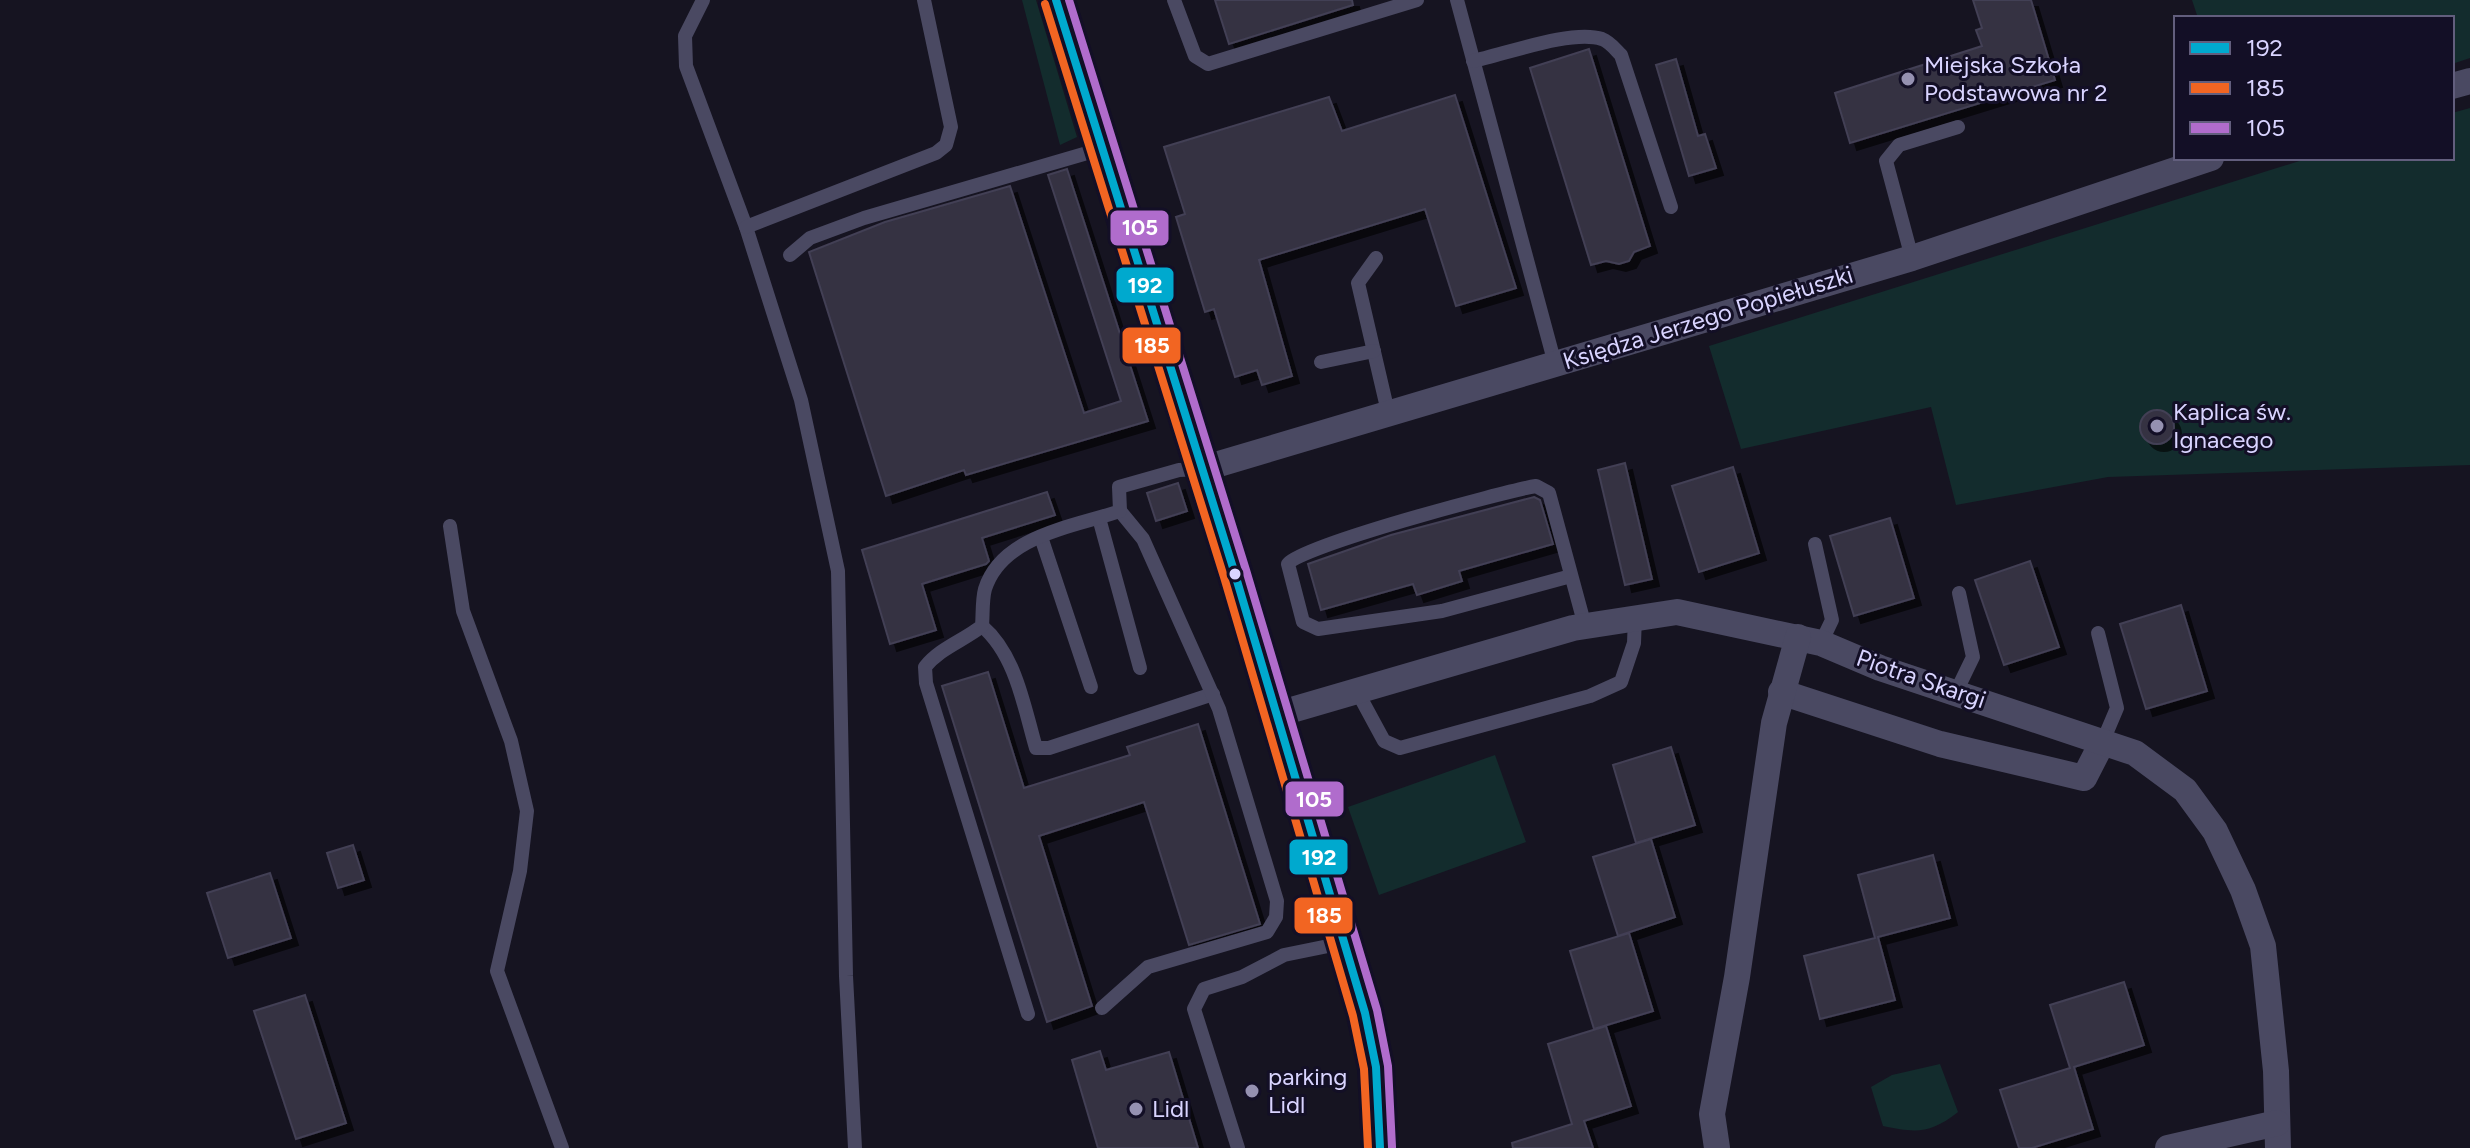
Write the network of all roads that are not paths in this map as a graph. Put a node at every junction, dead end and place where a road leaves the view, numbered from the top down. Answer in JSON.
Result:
{"nodes":[{"id":1,"x":703,"y":0,"type":"edge"},
{"id":2,"x":924,"y":0,"type":"edge"},
{"id":3,"x":1056,"y":0,"type":"edge"},
{"id":4,"x":1174,"y":0,"type":"edge"},
{"id":5,"x":1417,"y":0,"type":"edge"},
{"id":6,"x":1457,"y":0,"type":"edge"},
{"id":7,"x":1473,"y":61,"type":"junction"},
{"id":8,"x":1958,"y":127,"type":"dead end"},
{"id":9,"x":1101,"y":149,"type":"junction"},
{"id":10,"x":2205,"y":160,"type":"edge"},
{"id":11,"x":1671,"y":207,"type":"dead end"},
{"id":12,"x":746,"y":227,"type":"junction"},
{"id":13,"x":790,"y":255,"type":"dead end"},
{"id":14,"x":1376,"y":258,"type":"dead end"},
{"id":15,"x":1912,"y":258,"type":"junction"},
{"id":16,"x":1374,"y":351,"type":"junction"},
{"id":17,"x":1321,"y":362,"type":"dead end"},
{"id":18,"x":1555,"y":364,"type":"junction"},
{"id":19,"x":1388,"y":412,"type":"junction"},
{"id":20,"x":1202,"y":469,"type":"junction"},
{"id":21,"x":1120,"y":511,"type":"junction"},
{"id":22,"x":1099,"y":518,"type":"junction"},
{"id":23,"x":450,"y":526,"type":"dead end"},
{"id":24,"x":1041,"y":537,"type":"junction"},
{"id":25,"x":1815,"y":544,"type":"dead end"},
{"id":26,"x":1571,"y":576,"type":"junction"},
{"id":27,"x":1959,"y":593,"type":"dead end"},
{"id":28,"x":1635,"y":617,"type":"junction"},
{"id":29,"x":982,"y":626,"type":"junction"},
{"id":30,"x":1585,"y":626,"type":"junction"},
{"id":31,"x":2098,"y":633,"type":"dead end"},
{"id":32,"x":1810,"y":640,"type":"junction"},
{"id":33,"x":1140,"y":668,"type":"dead end"},
{"id":34,"x":1091,"y":687,"type":"dead end"},
{"id":35,"x":1781,"y":692,"type":"junction"},
{"id":36,"x":1956,"y":692,"type":"junction"},
{"id":37,"x":1358,"y":693,"type":"junction"},
{"id":38,"x":1213,"y":694,"type":"junction"},
{"id":39,"x":1278,"y":714,"type":"junction"},
{"id":40,"x":2103,"y":741,"type":"junction"},
{"id":41,"x":1343,"y":943,"type":"junction"},
{"id":42,"x":1102,"y":1008,"type":"dead end"},
{"id":43,"x":1028,"y":1014,"type":"dead end"},
{"id":44,"x":2278,"y":1136,"type":"edge"},
{"id":45,"x":562,"y":1148,"type":"edge"},
{"id":46,"x":855,"y":1148,"type":"edge"},
{"id":47,"x":1238,"y":1148,"type":"edge"},
{"id":48,"x":1380,"y":1148,"type":"edge"},
{"id":49,"x":1717,"y":1148,"type":"edge"},
{"id":50,"x":2168,"y":1148,"type":"edge"}],
"edges":[{"from":1,"to":12,"type":"lane"},
{"from":2,"to":12,"type":"lane"},
{"from":3,"to":9,"type":"street"},
{"from":4,"to":5,"type":"lane"},
{"from":6,"to":7,"type":"lane"},
{"from":7,"to":11,"type":"lane"},
{"from":7,"to":18,"type":"lane"},
{"from":8,"to":15,"type":"lane"},
{"from":9,"to":13,"type":"lane"},
{"from":9,"to":20,"type":"street"},
{"from":10,"to":15,"type":"street","name":"Księdza Jerzego Popiełuszki"},
{"from":12,"to":46,"type":"lane"},
{"from":14,"to":16,"type":"lane"},
{"from":15,"to":18,"type":"street","name":"Księdza Jerzego Popiełuszki"},
{"from":16,"to":17,"type":"lane"},
{"from":16,"to":19,"type":"lane"},
{"from":18,"to":19,"type":"street","name":"Księdza Jerzego Popiełuszki"},
{"from":19,"to":20,"type":"street","name":"Księdza Jerzego Popiełuszki"},
{"from":20,"to":21,"type":"lane"},
{"from":20,"to":39,"type":"street"},
{"from":21,"to":22,"type":"lane"},
{"from":21,"to":38,"type":"lane"},
{"from":22,"to":24,"type":"lane"},
{"from":22,"to":33,"type":"lane"},
{"from":23,"to":45,"type":"lane"},
{"from":24,"to":29,"type":"lane"},
{"from":24,"to":34,"type":"lane"},
{"from":25,"to":32,"type":"lane"},
{"from":26,"to":26,"type":"lane"},
{"from":26,"to":30,"type":"lane"},
{"from":27,"to":36,"type":"lane"},
{"from":28,"to":30,"type":"street","name":"Piotra Skargi"},
{"from":28,"to":32,"type":"street","name":"Piotra Skargi"},
{"from":28,"to":37,"type":"lane"},
{"from":29,"to":38,"type":"lane"},
{"from":29,"to":43,"type":"lane"},
{"from":30,"to":37,"type":"street","name":"Piotra Skargi"},
{"from":31,"to":40,"type":"lane"},
{"from":32,"to":35,"type":"street"},
{"from":32,"to":36,"type":"street","name":"Piotra Skargi"},
{"from":35,"to":40,"type":"street"},
{"from":35,"to":49,"type":"street"},
{"from":36,"to":40,"type":"street","name":"Piotra Skargi"},
{"from":37,"to":39,"type":"street","name":"Piotra Skargi"},
{"from":38,"to":42,"type":"lane"},
{"from":39,"to":41,"type":"street"},
{"from":40,"to":44,"type":"street","name":"Piotra Skargi"},
{"from":41,"to":47,"type":"lane"},
{"from":41,"to":48,"type":"street"},
{"from":44,"to":50,"type":"street"}]}
